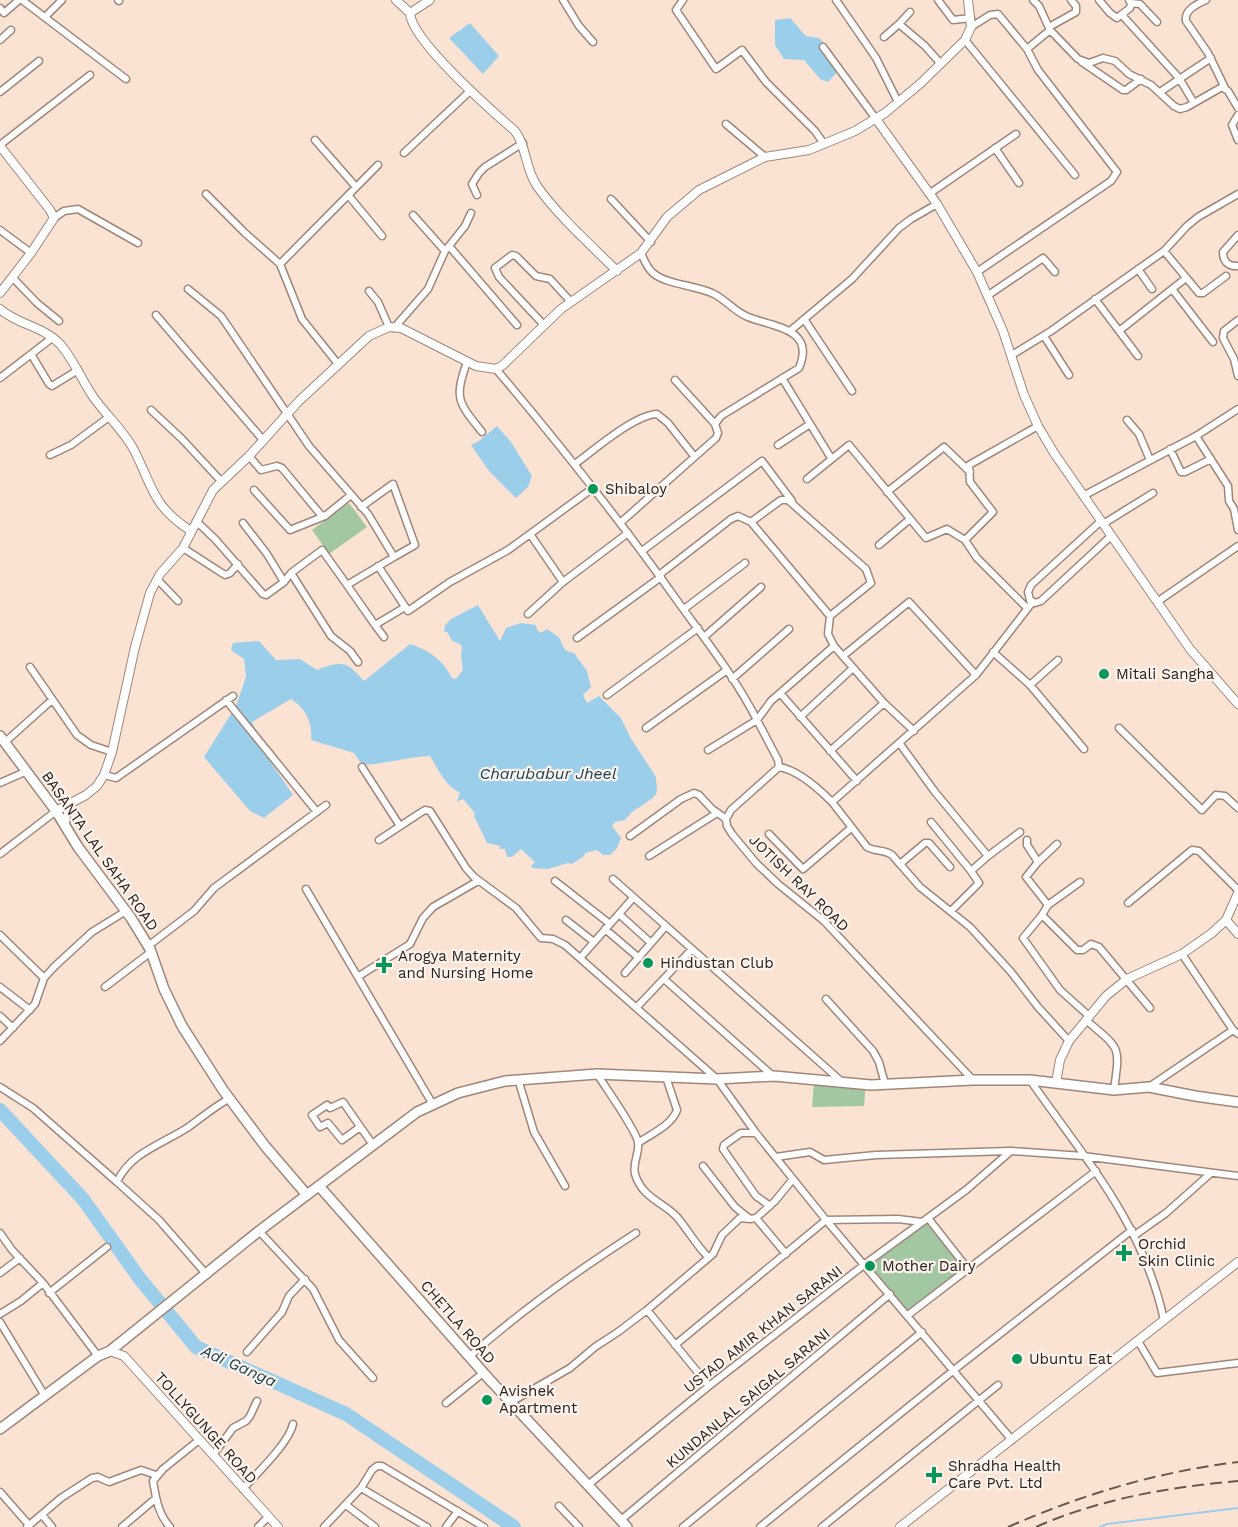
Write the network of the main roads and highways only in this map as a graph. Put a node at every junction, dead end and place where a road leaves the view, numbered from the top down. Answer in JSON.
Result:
{"nodes":[{"id":1,"x":2,"y":740,"type":"edge"},
{"id":2,"x":1238,"y":1102,"type":"edge"},
{"id":3,"x":319,"y":1185,"type":"junction"},
{"id":4,"x":307,"y":1195,"type":"junction"},
{"id":5,"x":0,"y":1429,"type":"edge"},
{"id":6,"x":625,"y":1525,"type":"edge"}],
"edges":[{"from":1,"to":4,"type":"main road","name":"BASANTA LAL SAHA ROAD"},
{"from":2,"to":3,"type":"main road"},
{"from":3,"to":4,"type":"main road"},
{"from":3,"to":6,"type":"main road","name":"CHETLA ROAD"},
{"from":4,"to":5,"type":"main road"}]}
